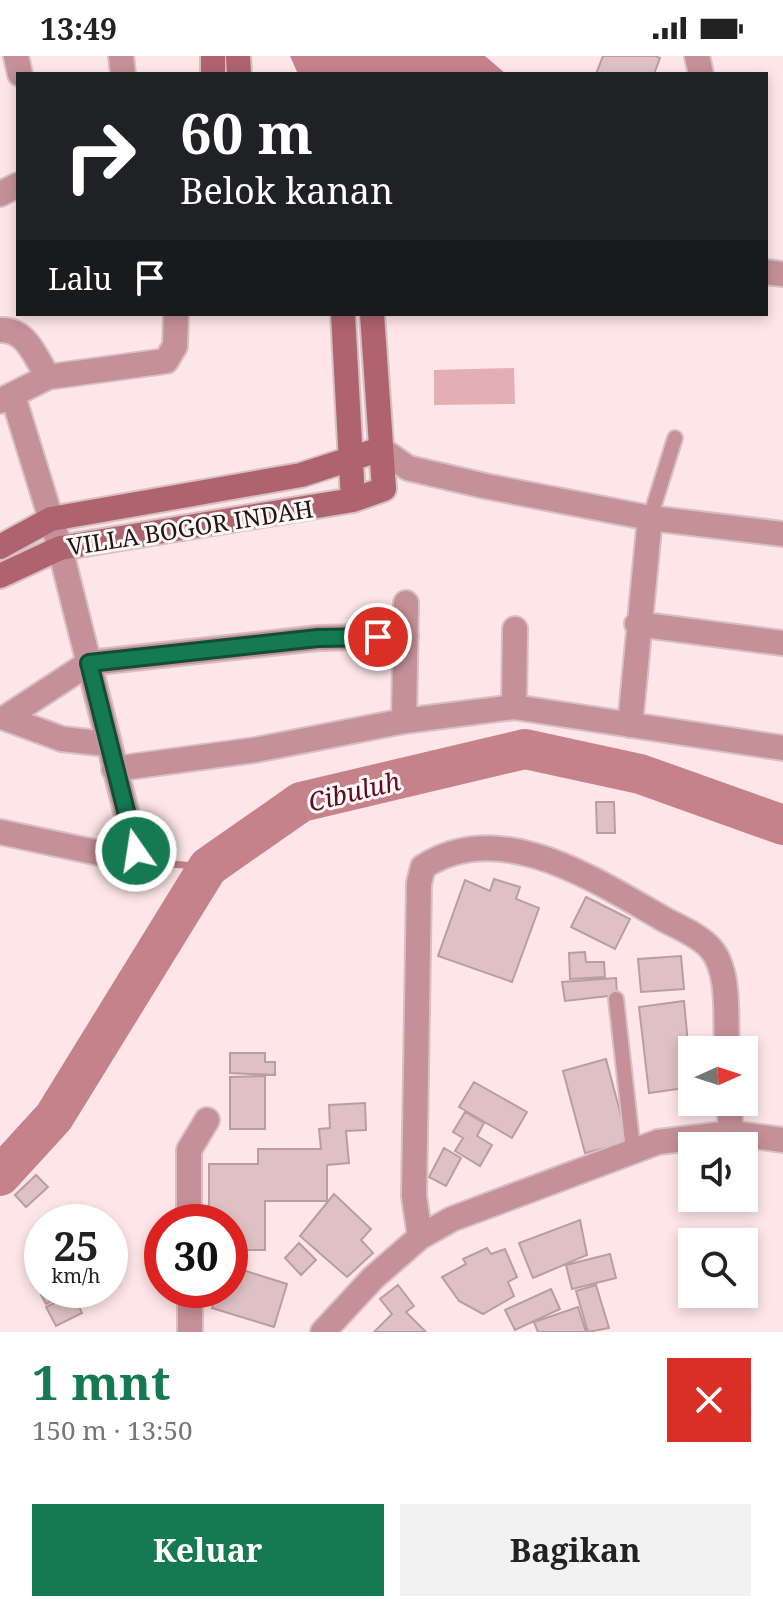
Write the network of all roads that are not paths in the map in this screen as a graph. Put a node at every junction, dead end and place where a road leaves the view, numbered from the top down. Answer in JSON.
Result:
{"nodes":[{"id":1,"x":176,"y":316,"type":"edge"},
{"id":2,"x":343,"y":316,"type":"edge"},
{"id":3,"x":372,"y":316,"type":"edge"},
{"id":4,"x":0,"y":330,"type":"edge"},
{"id":5,"x":48,"y":377,"type":"junction"},
{"id":6,"x":6,"y":398,"type":"edge"},
{"id":7,"x":675,"y":438,"type":"dead end"},
{"id":8,"x":381,"y":449,"type":"junction"},
{"id":9,"x":351,"y":459,"type":"junction"},
{"id":10,"x":408,"y":468,"type":"junction"},
{"id":11,"x":384,"y":489,"type":"junction"},
{"id":12,"x":353,"y":500,"type":"junction"},
{"id":13,"x":650,"y":518,"type":"junction"},
{"id":14,"x":51,"y":519,"type":"junction"},
{"id":15,"x":783,"y":534,"type":"edge"},
{"id":16,"x":0,"y":547,"type":"edge"},
{"id":17,"x":60,"y":548,"type":"junction"},
{"id":18,"x":0,"y":576,"type":"edge"},
{"id":19,"x":406,"y":603,"type":"dead end"},
{"id":20,"x":637,"y":624,"type":"junction"},
{"id":21,"x":515,"y":629,"type":"dead end"},
{"id":22,"x":406,"y":636,"type":"junction"},
{"id":23,"x":783,"y":643,"type":"edge"},
{"id":24,"x":89,"y":663,"type":"junction"},
{"id":25,"x":514,"y":707,"type":"junction"},
{"id":26,"x":404,"y":721,"type":"junction"},
{"id":27,"x":630,"y":725,"type":"junction"},
{"id":28,"x":107,"y":744,"type":"junction"},
{"id":29,"x":783,"y":748,"type":"edge"},
{"id":30,"x":114,"y":769,"type":"junction"},
{"id":31,"x":0,"y":832,"type":"edge"},
{"id":32,"x":616,"y":999,"type":"dead end"},
{"id":33,"x":726,"y":1036,"type":"edge"},
{"id":34,"x":207,"y":1120,"type":"dead end"},
{"id":35,"x":758,"y":1137,"type":"edge"},
{"id":36,"x":678,"y":1140,"type":"edge"},
{"id":37,"x":783,"y":1140,"type":"edge"},
{"id":38,"x":633,"y":1150,"type":"junction"},
{"id":39,"x":189,"y":1204,"type":"edge"},
{"id":40,"x":420,"y":1237,"type":"junction"},
{"id":41,"x":190,"y":1308,"type":"edge"},
{"id":42,"x":190,"y":1332,"type":"edge"},
{"id":43,"x":323,"y":1332,"type":"edge"}],
"edges":[{"from":1,"to":5,"type":"street"},
{"from":2,"to":9,"type":"street"},
{"from":3,"to":8,"type":"street"},
{"from":4,"to":5,"type":"street"},
{"from":5,"to":6,"type":"street"},
{"from":6,"to":14,"type":"street"},
{"from":7,"to":13,"type":"lane"},
{"from":8,"to":9,"type":"street","name":"VILLA BOGOR INDAH"},
{"from":8,"to":10,"type":"street"},
{"from":8,"to":11,"type":"street"},
{"from":9,"to":12,"type":"street"},
{"from":9,"to":14,"type":"street","name":"VILLA BOGOR INDAH"},
{"from":10,"to":11,"type":"street"},
{"from":10,"to":13,"type":"street"},
{"from":11,"to":12,"type":"street","name":"VILLA BOGOR INDAH"},
{"from":12,"to":17,"type":"street","name":"VILLA BOGOR INDAH"},
{"from":13,"to":15,"type":"street"},
{"from":13,"to":20,"type":"street"},
{"from":14,"to":16,"type":"street","name":"VILLA BOGOR INDAH"},
{"from":14,"to":17,"type":"street"},
{"from":17,"to":18,"type":"street","name":"VILLA BOGOR INDAH"},
{"from":17,"to":24,"type":"street"},
{"from":19,"to":22,"type":"street"},
{"from":20,"to":23,"type":"street"},
{"from":20,"to":27,"type":"street"},
{"from":21,"to":25,"type":"street"},
{"from":22,"to":24,"type":"street"},
{"from":22,"to":26,"type":"street"},
{"from":24,"to":28,"type":"street"},
{"from":24,"to":28,"type":"street"},
{"from":25,"to":26,"type":"street"},
{"from":25,"to":27,"type":"street"},
{"from":26,"to":30,"type":"street"},
{"from":27,"to":29,"type":"street"},
{"from":28,"to":30,"type":"street"},
{"from":30,"to":31,"type":"street"},
{"from":32,"to":38,"type":"lane"},
{"from":33,"to":40,"type":"street"},
{"from":34,"to":39,"type":"street"},
{"from":35,"to":37,"type":"street"},
{"from":36,"to":38,"type":"street"},
{"from":38,"to":40,"type":"street"},
{"from":40,"to":43,"type":"street"},
{"from":41,"to":42,"type":"street"}]}
